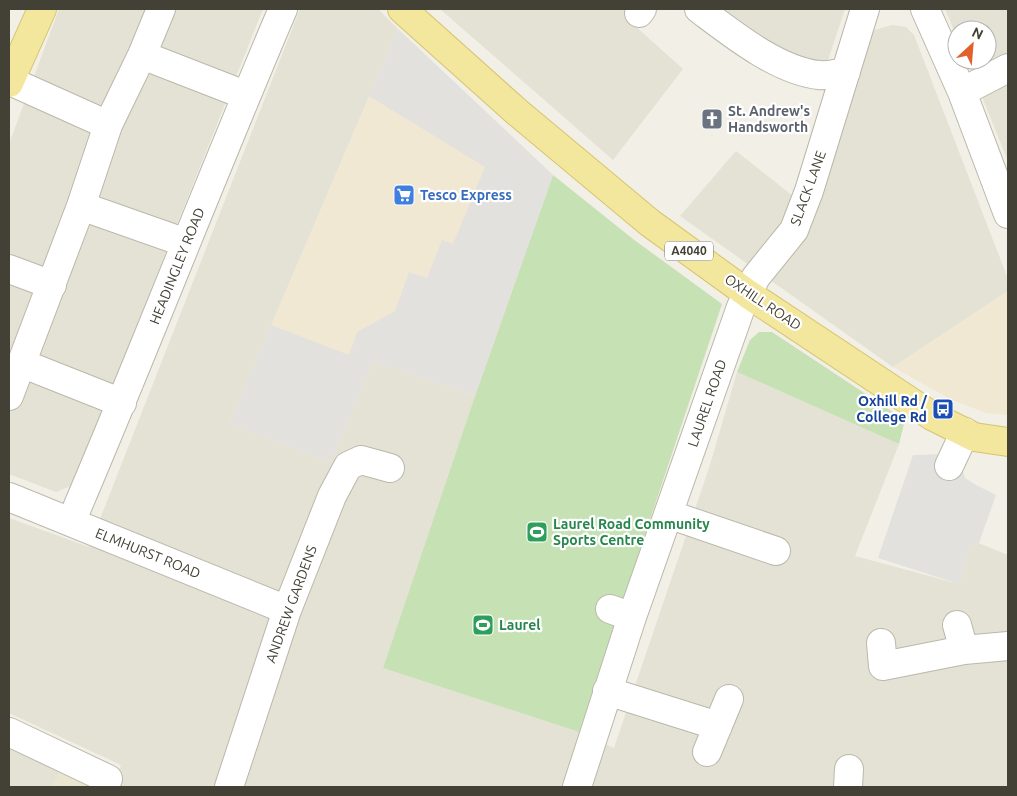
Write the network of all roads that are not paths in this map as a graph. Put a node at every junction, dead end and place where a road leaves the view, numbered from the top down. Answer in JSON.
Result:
{"nodes":[{"id":1,"x":42,"y":9,"type":"edge"},
{"id":2,"x":161,"y":9,"type":"edge"},
{"id":3,"x":282,"y":9,"type":"edge"},
{"id":4,"x":402,"y":9,"type":"edge"},
{"id":5,"x":699,"y":9,"type":"edge"},
{"id":6,"x":865,"y":9,"type":"edge"},
{"id":7,"x":925,"y":9,"type":"edge"},
{"id":8,"x":142,"y":55,"type":"junction"},
{"id":9,"x":1008,"y":68,"type":"edge"},
{"id":10,"x":846,"y":72,"type":"junction"},
{"id":11,"x":10,"y":77,"type":"edge"},
{"id":12,"x":962,"y":92,"type":"junction"},
{"id":13,"x":245,"y":95,"type":"junction"},
{"id":14,"x":108,"y":125,"type":"junction"},
{"id":15,"x":81,"y":206,"type":"junction"},
{"id":16,"x":1008,"y":214,"type":"edge"},
{"id":17,"x":186,"y":243,"type":"junction"},
{"id":18,"x":9,"y":269,"type":"edge"},
{"id":19,"x":52,"y":285,"type":"junction"},
{"id":20,"x":748,"y":294,"type":"junction"},
{"id":21,"x":21,"y":363,"type":"junction"},
{"id":22,"x":9,"y":396,"type":"edge"},
{"id":23,"x":122,"y":403,"type":"junction"},
{"id":24,"x":965,"y":432,"type":"junction"},
{"id":25,"x":1008,"y":442,"type":"edge"},
{"id":26,"x":949,"y":466,"type":"dead end"},
{"id":27,"x":390,"y":468,"type":"dead end"},
{"id":28,"x":9,"y":497,"type":"edge"},
{"id":29,"x":668,"y":514,"type":"junction"},
{"id":30,"x":71,"y":522,"type":"junction"},
{"id":31,"x":777,"y":550,"type":"dead end"},
{"id":32,"x":287,"y":610,"type":"junction"},
{"id":33,"x":881,"y":643,"type":"dead end"},
{"id":34,"x":1008,"y":646,"type":"edge"},
{"id":35,"x":729,"y":699,"type":"dead end"},
{"id":36,"x":595,"y":705,"type":"junction"},
{"id":37,"x":718,"y":726,"type":"junction"},
{"id":38,"x":9,"y":732,"type":"edge"},
{"id":39,"x":707,"y":752,"type":"dead end"},
{"id":40,"x":108,"y":779,"type":"dead end"},
{"id":41,"x":229,"y":787,"type":"edge"},
{"id":42,"x":577,"y":787,"type":"edge"}],
"edges":[{"from":1,"to":11,"type":"main road"},
{"from":2,"to":8,"type":"street"},
{"from":3,"to":13,"type":"street","name":"HEADINGLEY ROAD"},
{"from":4,"to":20,"type":"main road","name":"OXHILL ROAD","number":"A4040"},
{"from":5,"to":10,"type":"street"},
{"from":6,"to":10,"type":"street","name":"SLACK LANE"},
{"from":7,"to":12,"type":"street"},
{"from":8,"to":13,"type":"street"},
{"from":8,"to":14,"type":"street"},
{"from":9,"to":12,"type":"street"},
{"from":10,"to":20,"type":"street","name":"SLACK LANE"},
{"from":11,"to":14,"type":"street"},
{"from":12,"to":16,"type":"street"},
{"from":13,"to":17,"type":"street","name":"HEADINGLEY ROAD"},
{"from":14,"to":15,"type":"street"},
{"from":15,"to":17,"type":"street"},
{"from":15,"to":19,"type":"street"},
{"from":17,"to":23,"type":"street","name":"HEADINGLEY ROAD"},
{"from":18,"to":19,"type":"street"},
{"from":19,"to":21,"type":"street"},
{"from":20,"to":24,"type":"main road","name":"OXHILL ROAD","number":"A4040"},
{"from":20,"to":29,"type":"street","name":"LAUREL ROAD"},
{"from":21,"to":22,"type":"street"},
{"from":21,"to":23,"type":"street"},
{"from":23,"to":30,"type":"street","name":"HEADINGLEY ROAD"},
{"from":24,"to":25,"type":"main road","name":"OXHILL ROAD","number":"A4040"},
{"from":24,"to":26,"type":"street"},
{"from":27,"to":32,"type":"street","name":"ANDREW GARDENS"},
{"from":28,"to":30,"type":"street","name":"ELMHURST ROAD"},
{"from":29,"to":31,"type":"street"},
{"from":29,"to":36,"type":"street","name":"LAUREL ROAD"},
{"from":30,"to":32,"type":"street","name":"ELMHURST ROAD"},
{"from":32,"to":41,"type":"street","name":"ANDREW GARDENS"},
{"from":33,"to":34,"type":"street"},
{"from":35,"to":37,"type":"street"},
{"from":36,"to":37,"type":"street"},
{"from":36,"to":42,"type":"street","name":"LAUREL ROAD"},
{"from":37,"to":39,"type":"street"},
{"from":38,"to":40,"type":"street"}]}
